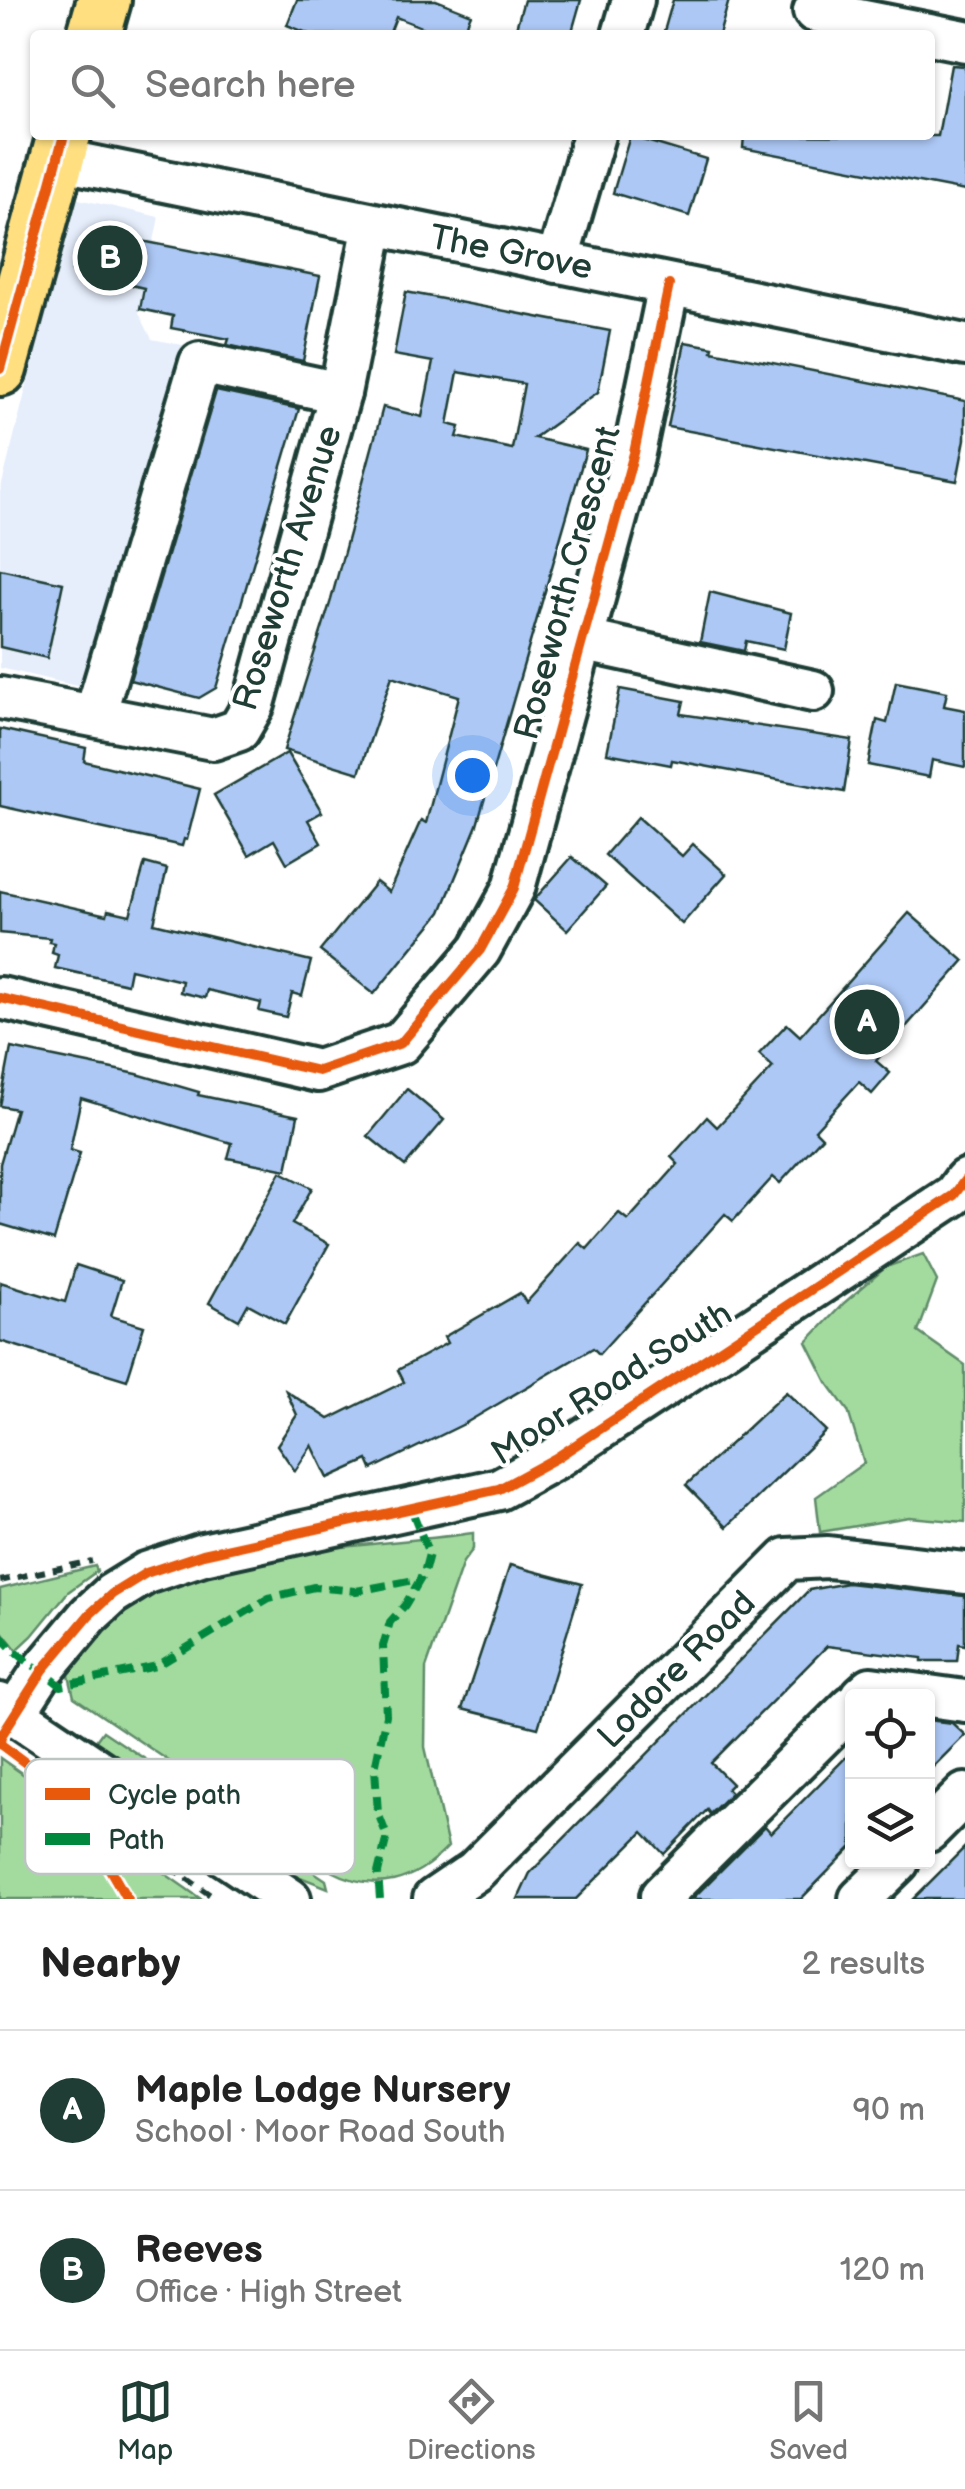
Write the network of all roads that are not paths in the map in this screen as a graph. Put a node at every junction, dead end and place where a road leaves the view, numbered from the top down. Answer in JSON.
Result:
{"nodes":[{"id":1,"x":104,"y":0,"type":"edge"},
{"id":2,"x":633,"y":0,"type":"edge"},
{"id":3,"x":814,"y":11,"type":"dead end"},
{"id":4,"x":95,"y":30,"type":"edge"},
{"id":5,"x":624,"y":30,"type":"edge"},
{"id":6,"x":910,"y":30,"type":"edge"},
{"id":7,"x":935,"y":35,"type":"edge"},
{"id":8,"x":965,"y":41,"type":"edge"},
{"id":9,"x":593,"y":140,"type":"edge"},
{"id":10,"x":61,"y":147,"type":"edge"},
{"id":11,"x":374,"y":225,"type":"junction"},
{"id":12,"x":557,"y":262,"type":"junction"},
{"id":13,"x":669,"y":285,"type":"junction"},
{"id":14,"x":965,"y":345,"type":"edge"},
{"id":15,"x":0,"y":369,"type":"edge"},
{"id":16,"x":340,"y":393,"type":"junction"},
{"id":17,"x":581,"y":640,"type":"junction"},
{"id":18,"x":814,"y":691,"type":"dead end"},
{"id":19,"x":0,"y":698,"type":"edge"},
{"id":20,"x":95,"y":716,"type":"junction"},
{"id":21,"x":0,"y":998,"type":"edge"},
{"id":22,"x":961,"y":1190,"type":"edge"},
{"id":23,"x":965,"y":1573,"type":"edge"},
{"id":24,"x":935,"y":1697,"type":"edge"},
{"id":25,"x":965,"y":1701,"type":"edge"},
{"id":26,"x":7,"y":1709,"type":"edge"},
{"id":27,"x":845,"y":1713,"type":"edge"},
{"id":28,"x":81,"y":1759,"type":"edge"},
{"id":29,"x":965,"y":1794,"type":"edge"},
{"id":30,"x":935,"y":1825,"type":"edge"},
{"id":31,"x":891,"y":1869,"type":"edge"},
{"id":32,"x":253,"y":1874,"type":"edge"},
{"id":33,"x":480,"y":1885,"type":"edge"},
{"id":34,"x":290,"y":1899,"type":"edge"},
{"id":35,"x":434,"y":1899,"type":"edge"},
{"id":36,"x":662,"y":1899,"type":"edge"},
{"id":37,"x":860,"y":1899,"type":"edge"}],
"edges":[{"from":1,"to":4,"type":"main road"},
{"from":2,"to":5,"type":"street"},
{"from":3,"to":6,"type":"street"},
{"from":7,"to":8,"type":"street"},
{"from":9,"to":12,"type":"street"},
{"from":10,"to":11,"type":"street","name":"The Grove"},
{"from":10,"to":15,"type":"main road"},
{"from":11,"to":12,"type":"street","name":"The Grove"},
{"from":11,"to":16,"type":"street","name":"Roseworth Avenue"},
{"from":12,"to":13,"type":"street","name":"The Grove"},
{"from":13,"to":14,"type":"street","name":"The Grove"},
{"from":13,"to":17,"type":"street","name":"Roseworth Crescent"},
{"from":16,"to":20,"type":"street","name":"Roseworth Avenue"},
{"from":16,"to":20,"type":"street"},
{"from":17,"to":18,"type":"street"},
{"from":17,"to":21,"type":"street","name":"Roseworth Crescent"},
{"from":19,"to":20,"type":"street","name":"Roseworth Avenue"},
{"from":22,"to":26,"type":"street","name":"Moor Road South"},
{"from":23,"to":33,"type":"street","name":"Lodore Road"},
{"from":24,"to":25,"type":"street"},
{"from":26,"to":28,"type":"street"},
{"from":27,"to":36,"type":"street"},
{"from":29,"to":30,"type":"street"},
{"from":31,"to":37,"type":"street"},
{"from":32,"to":34,"type":"street"},
{"from":33,"to":35,"type":"street","name":"Lodore Road"}]}
